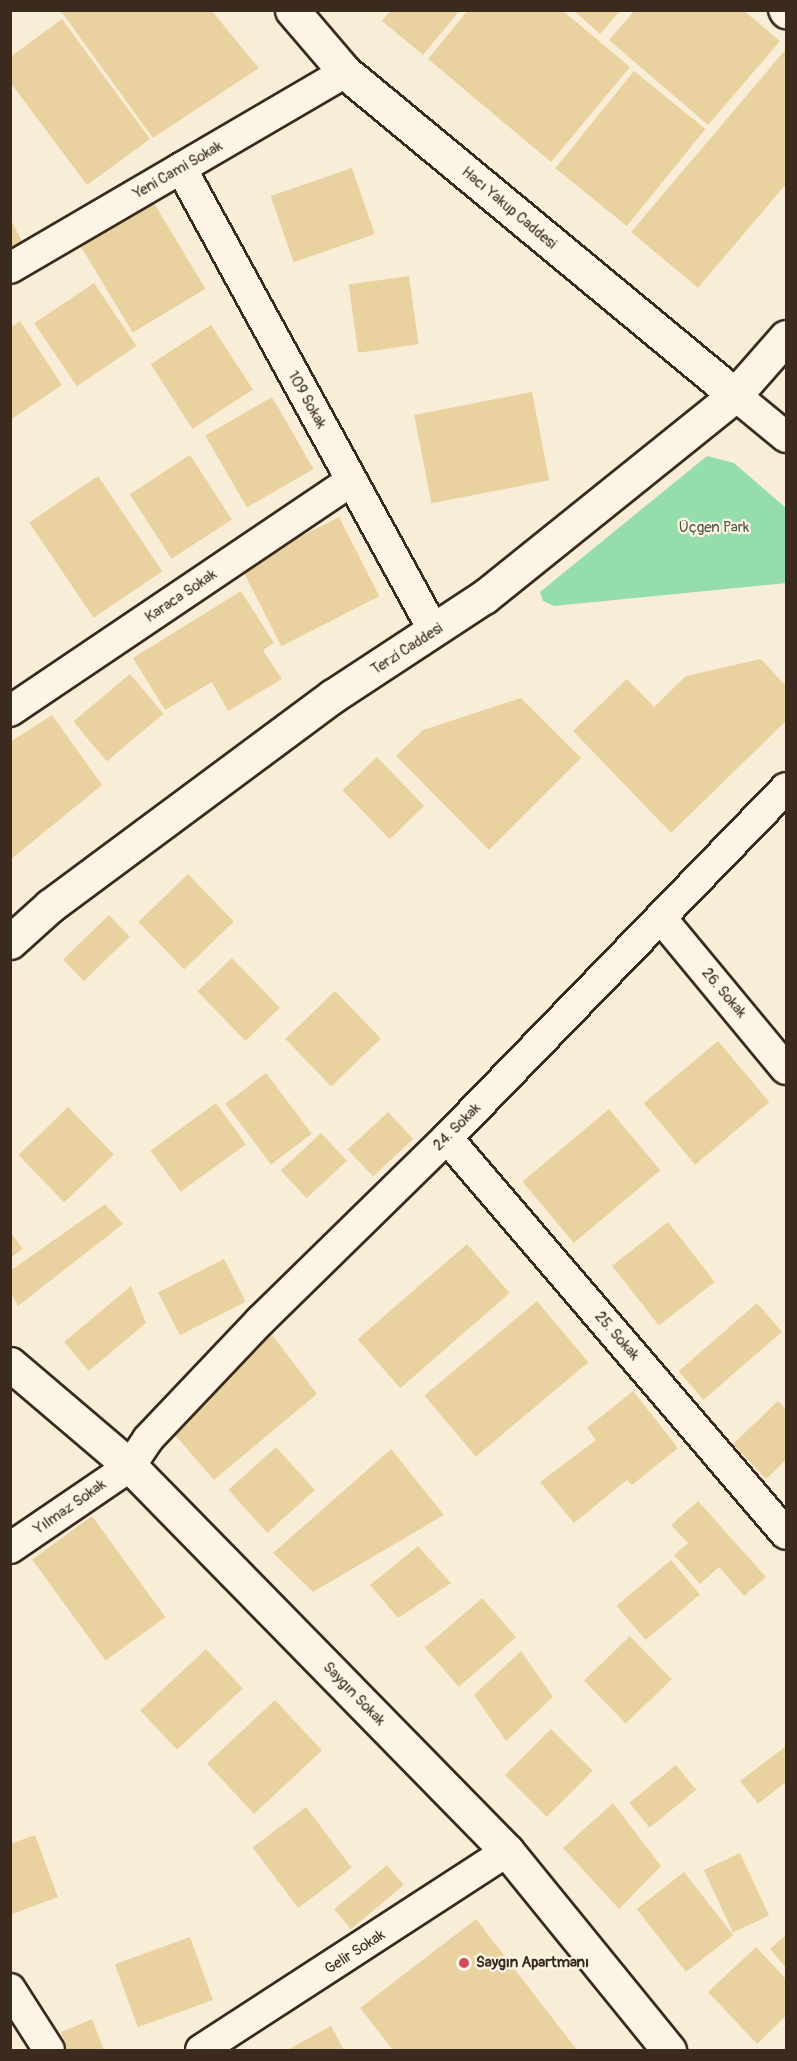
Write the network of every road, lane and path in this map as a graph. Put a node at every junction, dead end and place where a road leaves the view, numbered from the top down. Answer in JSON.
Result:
{"nodes":[{"id":1,"x":292,"y":10,"type":"edge"},
{"id":2,"x":345,"y":72,"type":"junction"},
{"id":3,"x":181,"y":168,"type":"junction"},
{"id":4,"x":10,"y":268,"type":"edge"},
{"id":5,"x":786,"y":336,"type":"edge"},
{"id":6,"x":735,"y":395,"type":"junction"},
{"id":7,"x":786,"y":437,"type":"edge"},
{"id":8,"x":351,"y":481,"type":"junction"},
{"id":9,"x":434,"y":631,"type":"junction"},
{"id":10,"x":10,"y":711,"type":"edge"},
{"id":11,"x":786,"y":788,"type":"edge"},
{"id":12,"x":661,"y":918,"type":"junction"},
{"id":13,"x":10,"y":942,"type":"edge"},
{"id":14,"x":786,"y":1069,"type":"edge"},
{"id":15,"x":447,"y":1138,"type":"junction"},
{"id":16,"x":10,"y":1364,"type":"edge"},
{"id":17,"x":130,"y":1466,"type":"junction"},
{"id":18,"x":786,"y":1534,"type":"edge"},
{"id":19,"x":10,"y":1548,"type":"edge"},
{"id":20,"x":507,"y":1851,"type":"junction"},
{"id":21,"x":10,"y":1989,"type":"edge"},
{"id":22,"x":49,"y":2050,"type":"edge"},
{"id":23,"x":201,"y":2050,"type":"edge"},
{"id":24,"x":669,"y":2050,"type":"edge"}],
"edges":[{"from":1,"to":2,"type":"street","name":"Hacı Yakup Caddesi"},
{"from":2,"to":3,"type":"street","name":"Yeni Cami Sokak"},
{"from":2,"to":6,"type":"street","name":"Hacı Yakup Caddesi"},
{"from":3,"to":4,"type":"street","name":"Yeni Cami Sokak"},
{"from":3,"to":8,"type":"street","name":"109 Sokak"},
{"from":5,"to":6,"type":"street","name":"Terzi Caddesi"},
{"from":6,"to":7,"type":"street"},
{"from":6,"to":9,"type":"street","name":"Terzi Caddesi"},
{"from":8,"to":9,"type":"street","name":"109 Sokak"},
{"from":8,"to":10,"type":"street","name":"Karaca Sokak"},
{"from":9,"to":13,"type":"street","name":"Terzi Caddesi"},
{"from":11,"to":12,"type":"street","name":"24. Sokak"},
{"from":12,"to":14,"type":"street","name":"26. Sokak"},
{"from":12,"to":15,"type":"street","name":"24. Sokak"},
{"from":15,"to":17,"type":"street","name":"24. Sokak"},
{"from":15,"to":18,"type":"street","name":"25. Sokak"},
{"from":16,"to":17,"type":"street","name":"Saygın Sokak"},
{"from":17,"to":19,"type":"street","name":"Yılmaz Sokak"},
{"from":17,"to":20,"type":"street","name":"Saygın Sokak"},
{"from":20,"to":23,"type":"street","name":"Gelir Sokak"},
{"from":20,"to":24,"type":"street","name":"Saygın Sokak"},
{"from":21,"to":22,"type":"street"}]}
